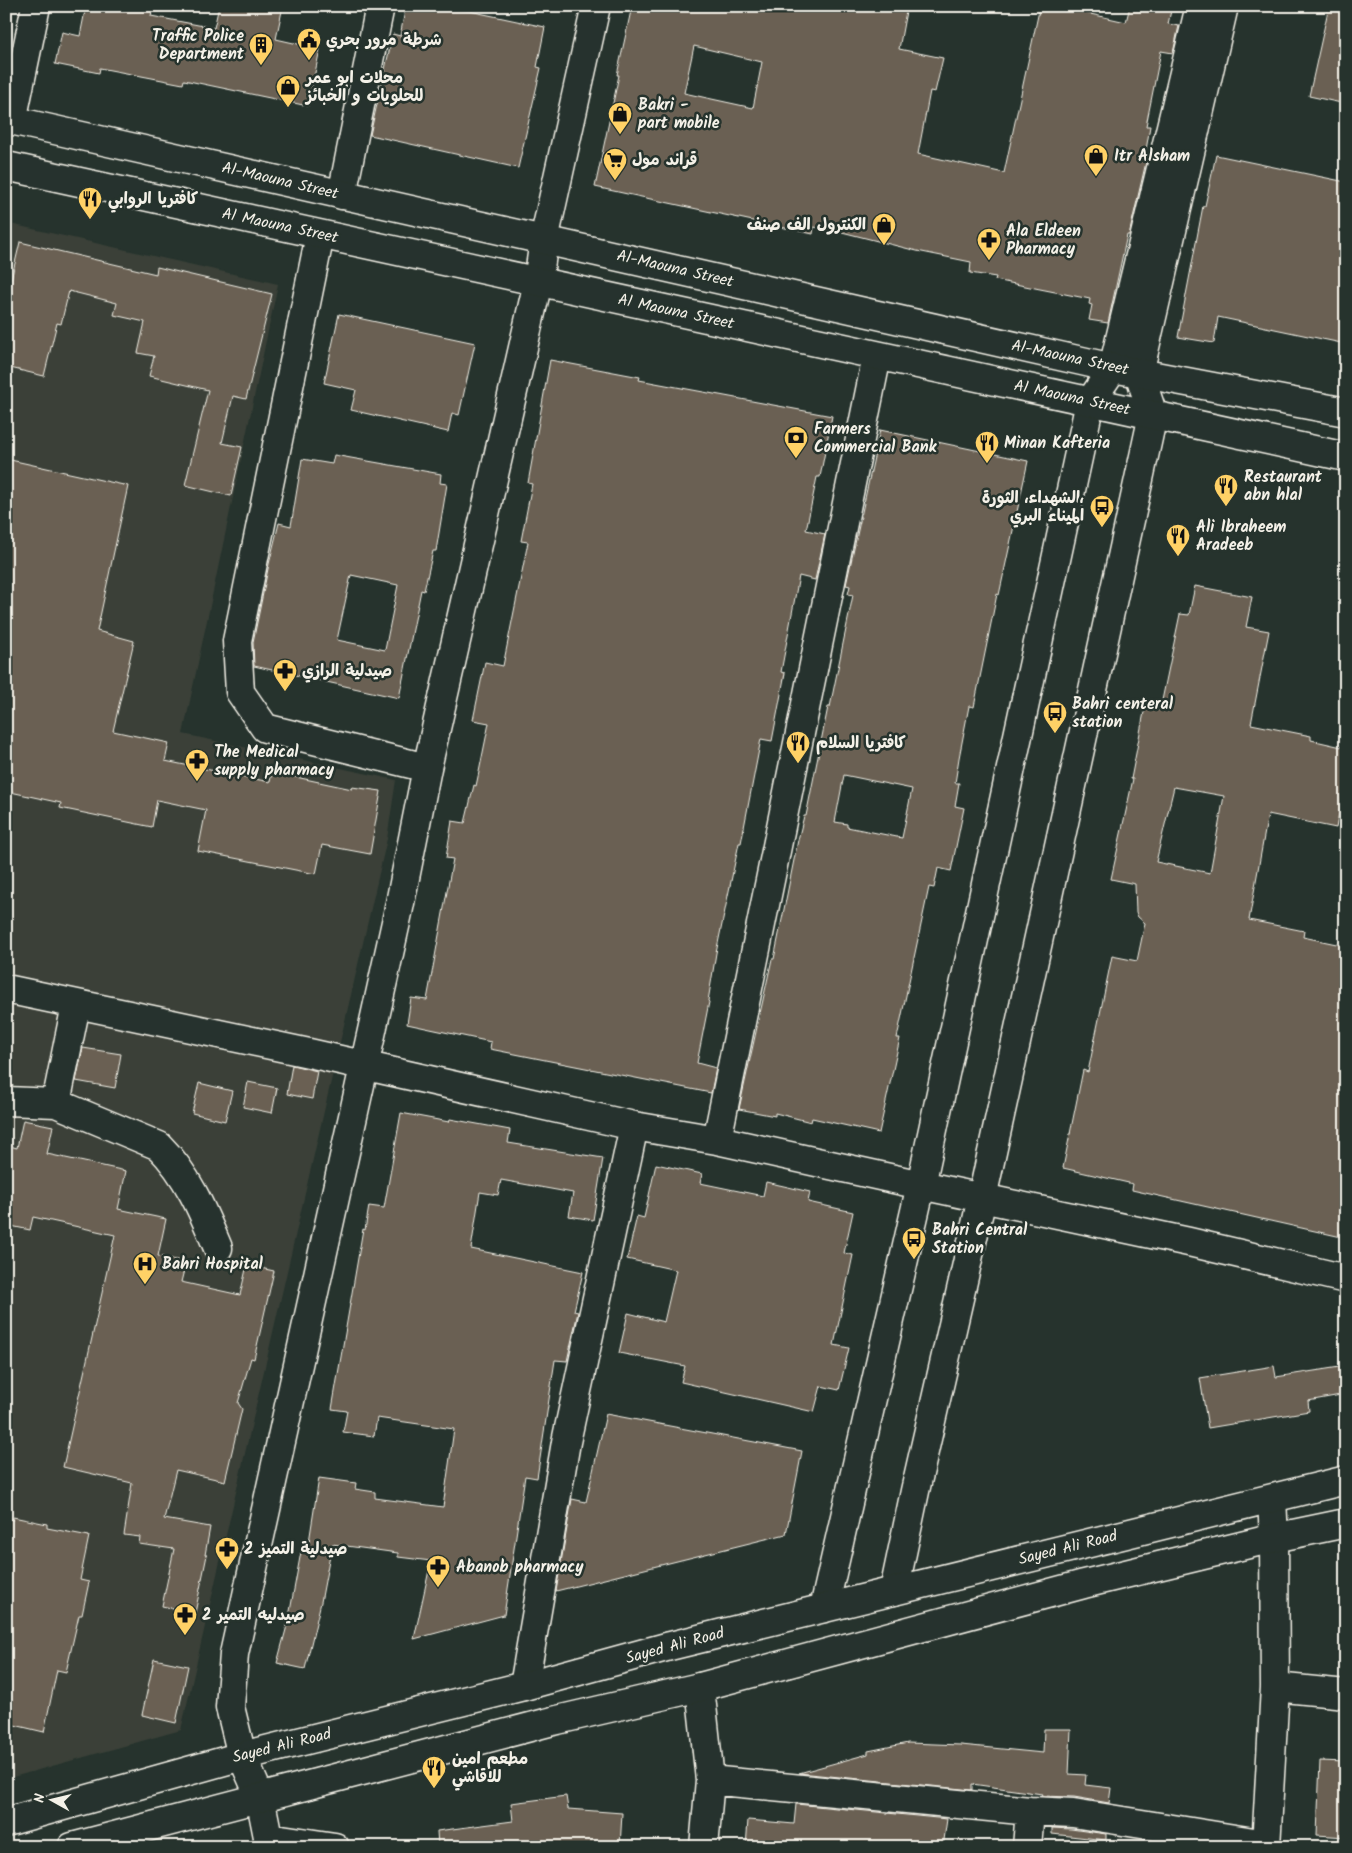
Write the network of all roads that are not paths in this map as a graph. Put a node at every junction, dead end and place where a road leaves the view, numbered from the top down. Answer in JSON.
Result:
{"nodes":[{"id":1,"x":36,"y":6,"type":"edge"},
{"id":2,"x":380,"y":6,"type":"edge"},
{"id":3,"x":596,"y":6,"type":"edge"},
{"id":4,"x":1200,"y":6,"type":"edge"},
{"id":5,"x":1224,"y":6,"type":"edge"},
{"id":6,"x":9,"y":120,"type":"edge"},
{"id":7,"x":6,"y":166,"type":"edge"},
{"id":8,"x":342,"y":195,"type":"junction"},
{"id":9,"x":320,"y":235,"type":"junction"},
{"id":10,"x":544,"y":240,"type":"junction"},
{"id":11,"x":538,"y":282,"type":"junction"},
{"id":12,"x":877,"y":356,"type":"junction"},
{"id":13,"x":1126,"y":371,"type":"junction"},
{"id":14,"x":1090,"y":402,"type":"junction"},
{"id":15,"x":1346,"y":412,"type":"edge"},
{"id":16,"x":1153,"y":415,"type":"junction"},
{"id":17,"x":1346,"y":457,"type":"edge"},
{"id":18,"x":427,"y":768,"type":"junction"},
{"id":19,"x":6,"y":989,"type":"edge"},
{"id":20,"x":76,"y":1005,"type":"junction"},
{"id":21,"x":364,"y":1066,"type":"junction"},
{"id":22,"x":6,"y":1101,"type":"edge"},
{"id":23,"x":56,"y":1102,"type":"junction"},
{"id":24,"x":634,"y":1126,"type":"junction"},
{"id":25,"x":717,"y":1140,"type":"junction"},
{"id":26,"x":921,"y":1185,"type":"junction"},
{"id":27,"x":982,"y":1198,"type":"junction"},
{"id":28,"x":218,"y":1248,"type":"dead end"},
{"id":29,"x":1346,"y":1279,"type":"edge"},
{"id":30,"x":1346,"y":1480,"type":"edge"},
{"id":31,"x":1272,"y":1499,"type":"junction"},
{"id":32,"x":1346,"y":1523,"type":"edge"},
{"id":33,"x":1274,"y":1538,"type":"junction"},
{"id":34,"x":894,"y":1591,"type":"junction"},
{"id":35,"x":824,"y":1608,"type":"junction"},
{"id":36,"x":524,"y":1686,"type":"junction"},
{"id":37,"x":700,"y":1687,"type":"junction"},
{"id":38,"x":1275,"y":1687,"type":"junction"},
{"id":39,"x":1346,"y":1694,"type":"edge"},
{"id":40,"x":242,"y":1756,"type":"junction"},
{"id":41,"x":710,"y":1780,"type":"junction"},
{"id":42,"x":260,"y":1797,"type":"junction"},
{"id":43,"x":1030,"y":1811,"type":"junction"},
{"id":44,"x":6,"y":1822,"type":"edge"},
{"id":45,"x":268,"y":1842,"type":"edge"},
{"id":46,"x":81,"y":1845,"type":"edge"},
{"id":47,"x":1266,"y":1845,"type":"edge"},
{"id":48,"x":335,"y":1847,"type":"edge"},
{"id":49,"x":704,"y":1847,"type":"edge"},
{"id":50,"x":1027,"y":1847,"type":"edge"}],
"edges":[{"from":1,"to":6,"type":"main road"},
{"from":2,"to":8,"type":"main road"},
{"from":3,"to":10,"type":"main road"},
{"from":4,"to":13,"type":"main road"},
{"from":5,"to":13,"type":"main road"},
{"from":6,"to":8,"type":"main road","name":"Al-Maouna Street"},
{"from":7,"to":9,"type":"main road","name":"Al Maouna Street"},
{"from":8,"to":10,"type":"main road","name":"Al-Maouna Street"},
{"from":9,"to":11,"type":"main road","name":"Al Maouna Street"},
{"from":9,"to":18,"type":"main road"},
{"from":10,"to":11,"type":"main road"},
{"from":10,"to":13,"type":"main road","name":"Al-Maouna Street"},
{"from":11,"to":12,"type":"main road","name":"Al Maouna Street"},
{"from":11,"to":18,"type":"main road"},
{"from":12,"to":14,"type":"main road","name":"Al Maouna Street"},
{"from":12,"to":25,"type":"main road"},
{"from":13,"to":14,"type":"main road"},
{"from":13,"to":15,"type":"main road","name":"Al-Maouna Street"},
{"from":13,"to":16,"type":"main road"},
{"from":14,"to":16,"type":"main road","name":"Al Maouna Street"},
{"from":14,"to":26,"type":"main road"},
{"from":16,"to":17,"type":"main road","name":"Al Maouna Street"},
{"from":16,"to":27,"type":"main road"},
{"from":18,"to":21,"type":"main road"},
{"from":19,"to":20,"type":"main road"},
{"from":20,"to":21,"type":"main road"},
{"from":20,"to":23,"type":"main road"},
{"from":21,"to":24,"type":"main road"},
{"from":21,"to":40,"type":"main road"},
{"from":22,"to":23,"type":"main road"},
{"from":23,"to":28,"type":"main road"},
{"from":24,"to":25,"type":"main road"},
{"from":24,"to":36,"type":"main road"},
{"from":25,"to":26,"type":"main road"},
{"from":26,"to":27,"type":"main road"},
{"from":26,"to":35,"type":"main road"},
{"from":27,"to":29,"type":"main road"},
{"from":27,"to":34,"type":"main road"},
{"from":30,"to":31,"type":"main road","name":"Sayed Ali Road"},
{"from":31,"to":33,"type":"main road"},
{"from":31,"to":34,"type":"main road","name":"Sayed Ali Road"},
{"from":32,"to":33,"type":"main road"},
{"from":33,"to":37,"type":"main road"},
{"from":33,"to":38,"type":"main road"},
{"from":34,"to":35,"type":"main road","name":"Sayed Ali Road"},
{"from":35,"to":36,"type":"main road","name":"Sayed Ali Road"},
{"from":36,"to":40,"type":"main road","name":"Sayed Ali Road"},
{"from":37,"to":41,"type":"main road"},
{"from":37,"to":42,"type":"main road"},
{"from":38,"to":39,"type":"main road"},
{"from":38,"to":47,"type":"main road"},
{"from":40,"to":42,"type":"main road"},
{"from":40,"to":44,"type":"main road","name":"Sayed Ali Road"},
{"from":41,"to":43,"type":"main road"},
{"from":41,"to":49,"type":"main road"},
{"from":42,"to":45,"type":"main road"},
{"from":42,"to":46,"type":"main road"},
{"from":43,"to":47,"type":"main road"},
{"from":43,"to":50,"type":"main road"},
{"from":45,"to":48,"type":"main road"}]}
